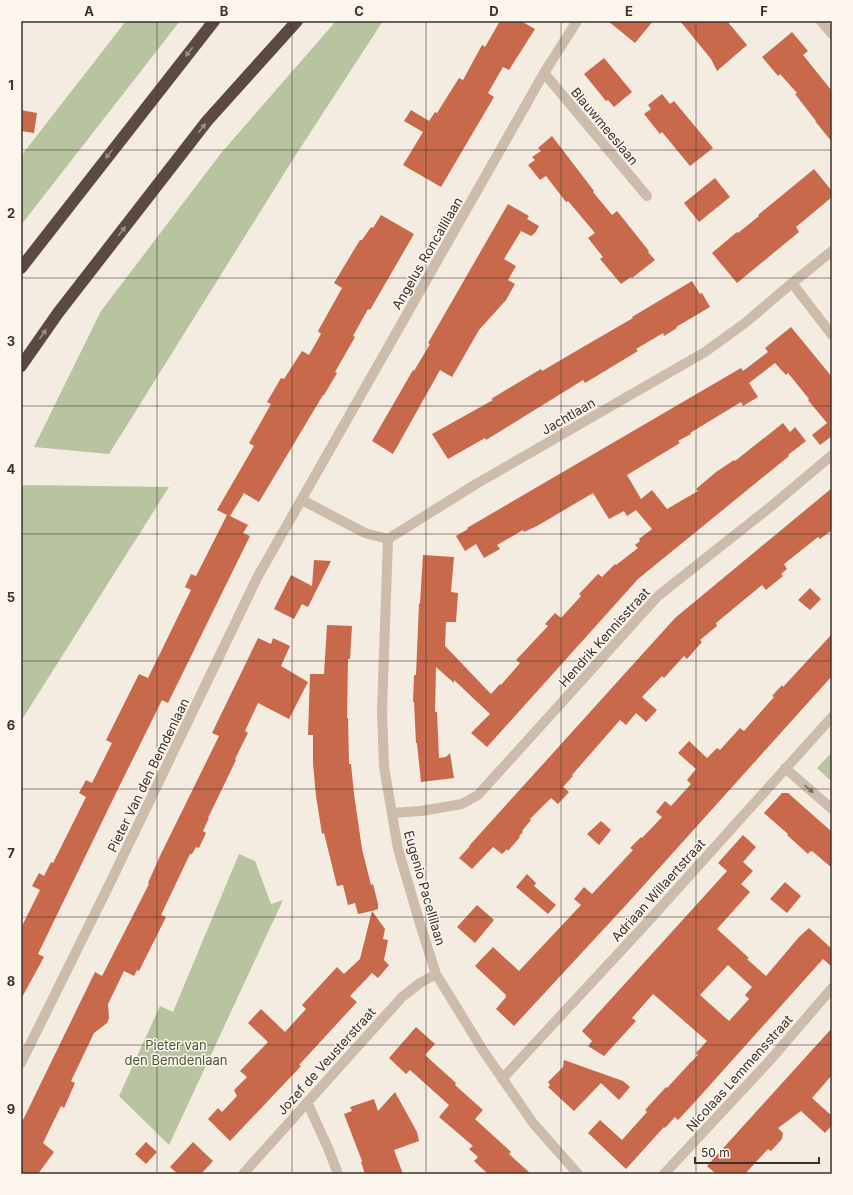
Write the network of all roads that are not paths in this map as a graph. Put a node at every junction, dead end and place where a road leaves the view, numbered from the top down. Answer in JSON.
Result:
{"nodes":[{"id":1,"x":214,"y":21,"type":"edge"},
{"id":2,"x":297,"y":21,"type":"edge"},
{"id":3,"x":577,"y":21,"type":"edge"},
{"id":4,"x":821,"y":21,"type":"edge"},
{"id":5,"x":832,"y":34,"type":"edge"},
{"id":6,"x":544,"y":73,"type":"junction"},
{"id":7,"x":647,"y":196,"type":"dead end"},
{"id":8,"x":832,"y":251,"type":"edge"},
{"id":9,"x":21,"y":268,"type":"edge"},
{"id":10,"x":792,"y":283,"type":"junction"},
{"id":11,"x":832,"y":334,"type":"edge"},
{"id":12,"x":21,"y":366,"type":"edge"},
{"id":13,"x":832,"y":455,"type":"edge"},
{"id":14,"x":302,"y":500,"type":"junction"},
{"id":15,"x":388,"y":539,"type":"junction"},
{"id":16,"x":832,"y":717,"type":"edge"},
{"id":17,"x":786,"y":768,"type":"junction"},
{"id":18,"x":832,"y":809,"type":"edge"},
{"id":19,"x":392,"y":813,"type":"junction"},
{"id":20,"x":436,"y":974,"type":"junction"},
{"id":21,"x":832,"y":988,"type":"edge"},
{"id":22,"x":21,"y":1063,"type":"edge"},
{"id":23,"x":502,"y":1079,"type":"junction"},
{"id":24,"x":307,"y":1102,"type":"junction"},
{"id":25,"x":243,"y":1174,"type":"edge"},
{"id":26,"x":338,"y":1174,"type":"edge"},
{"id":27,"x":578,"y":1174,"type":"edge"},
{"id":28,"x":664,"y":1174,"type":"edge"}],
"edges":[{"from":1,"to":9,"type":"highway","one_way":true},
{"from":12,"to":2,"type":"highway","one_way":true},
{"from":3,"to":6,"type":"street","name":"Angelus Roncallilaan"},
{"from":4,"to":5,"type":"street"},
{"from":6,"to":7,"type":"street","name":"Blauwmeeslaan"},
{"from":6,"to":14,"type":"street","name":"Angelus Roncallilaan"},
{"from":8,"to":10,"type":"street","name":"Jachtlaan"},
{"from":10,"to":11,"type":"street"},
{"from":10,"to":15,"type":"street","name":"Jachtlaan"},
{"from":13,"to":19,"type":"street","name":"Hendrik Kennisstraat"},
{"from":14,"to":15,"type":"street"},
{"from":14,"to":22,"type":"street","name":"Pieter Van den Bemdenlaan"},
{"from":15,"to":19,"type":"street","name":"Eugenio Pacellilaan"},
{"from":16,"to":17,"type":"street","name":"Adriaan Willaertstraat"},
{"from":17,"to":18,"type":"street","one_way":true},
{"from":17,"to":23,"type":"street","name":"Adriaan Willaertstraat"},
{"from":19,"to":20,"type":"street","name":"Eugenio Pacellilaan"},
{"from":20,"to":23,"type":"street","name":"Eugenio Pacellilaan"},
{"from":20,"to":24,"type":"street","name":"Jozef de Veusterstraat"},
{"from":21,"to":28,"type":"street","name":"Nicolaas Lemmensstraat"},
{"from":23,"to":27,"type":"street","name":"Eugenio Pacellilaan"},
{"from":24,"to":25,"type":"street","name":"Jozef de Veusterstraat"},
{"from":24,"to":26,"type":"street"}]}
